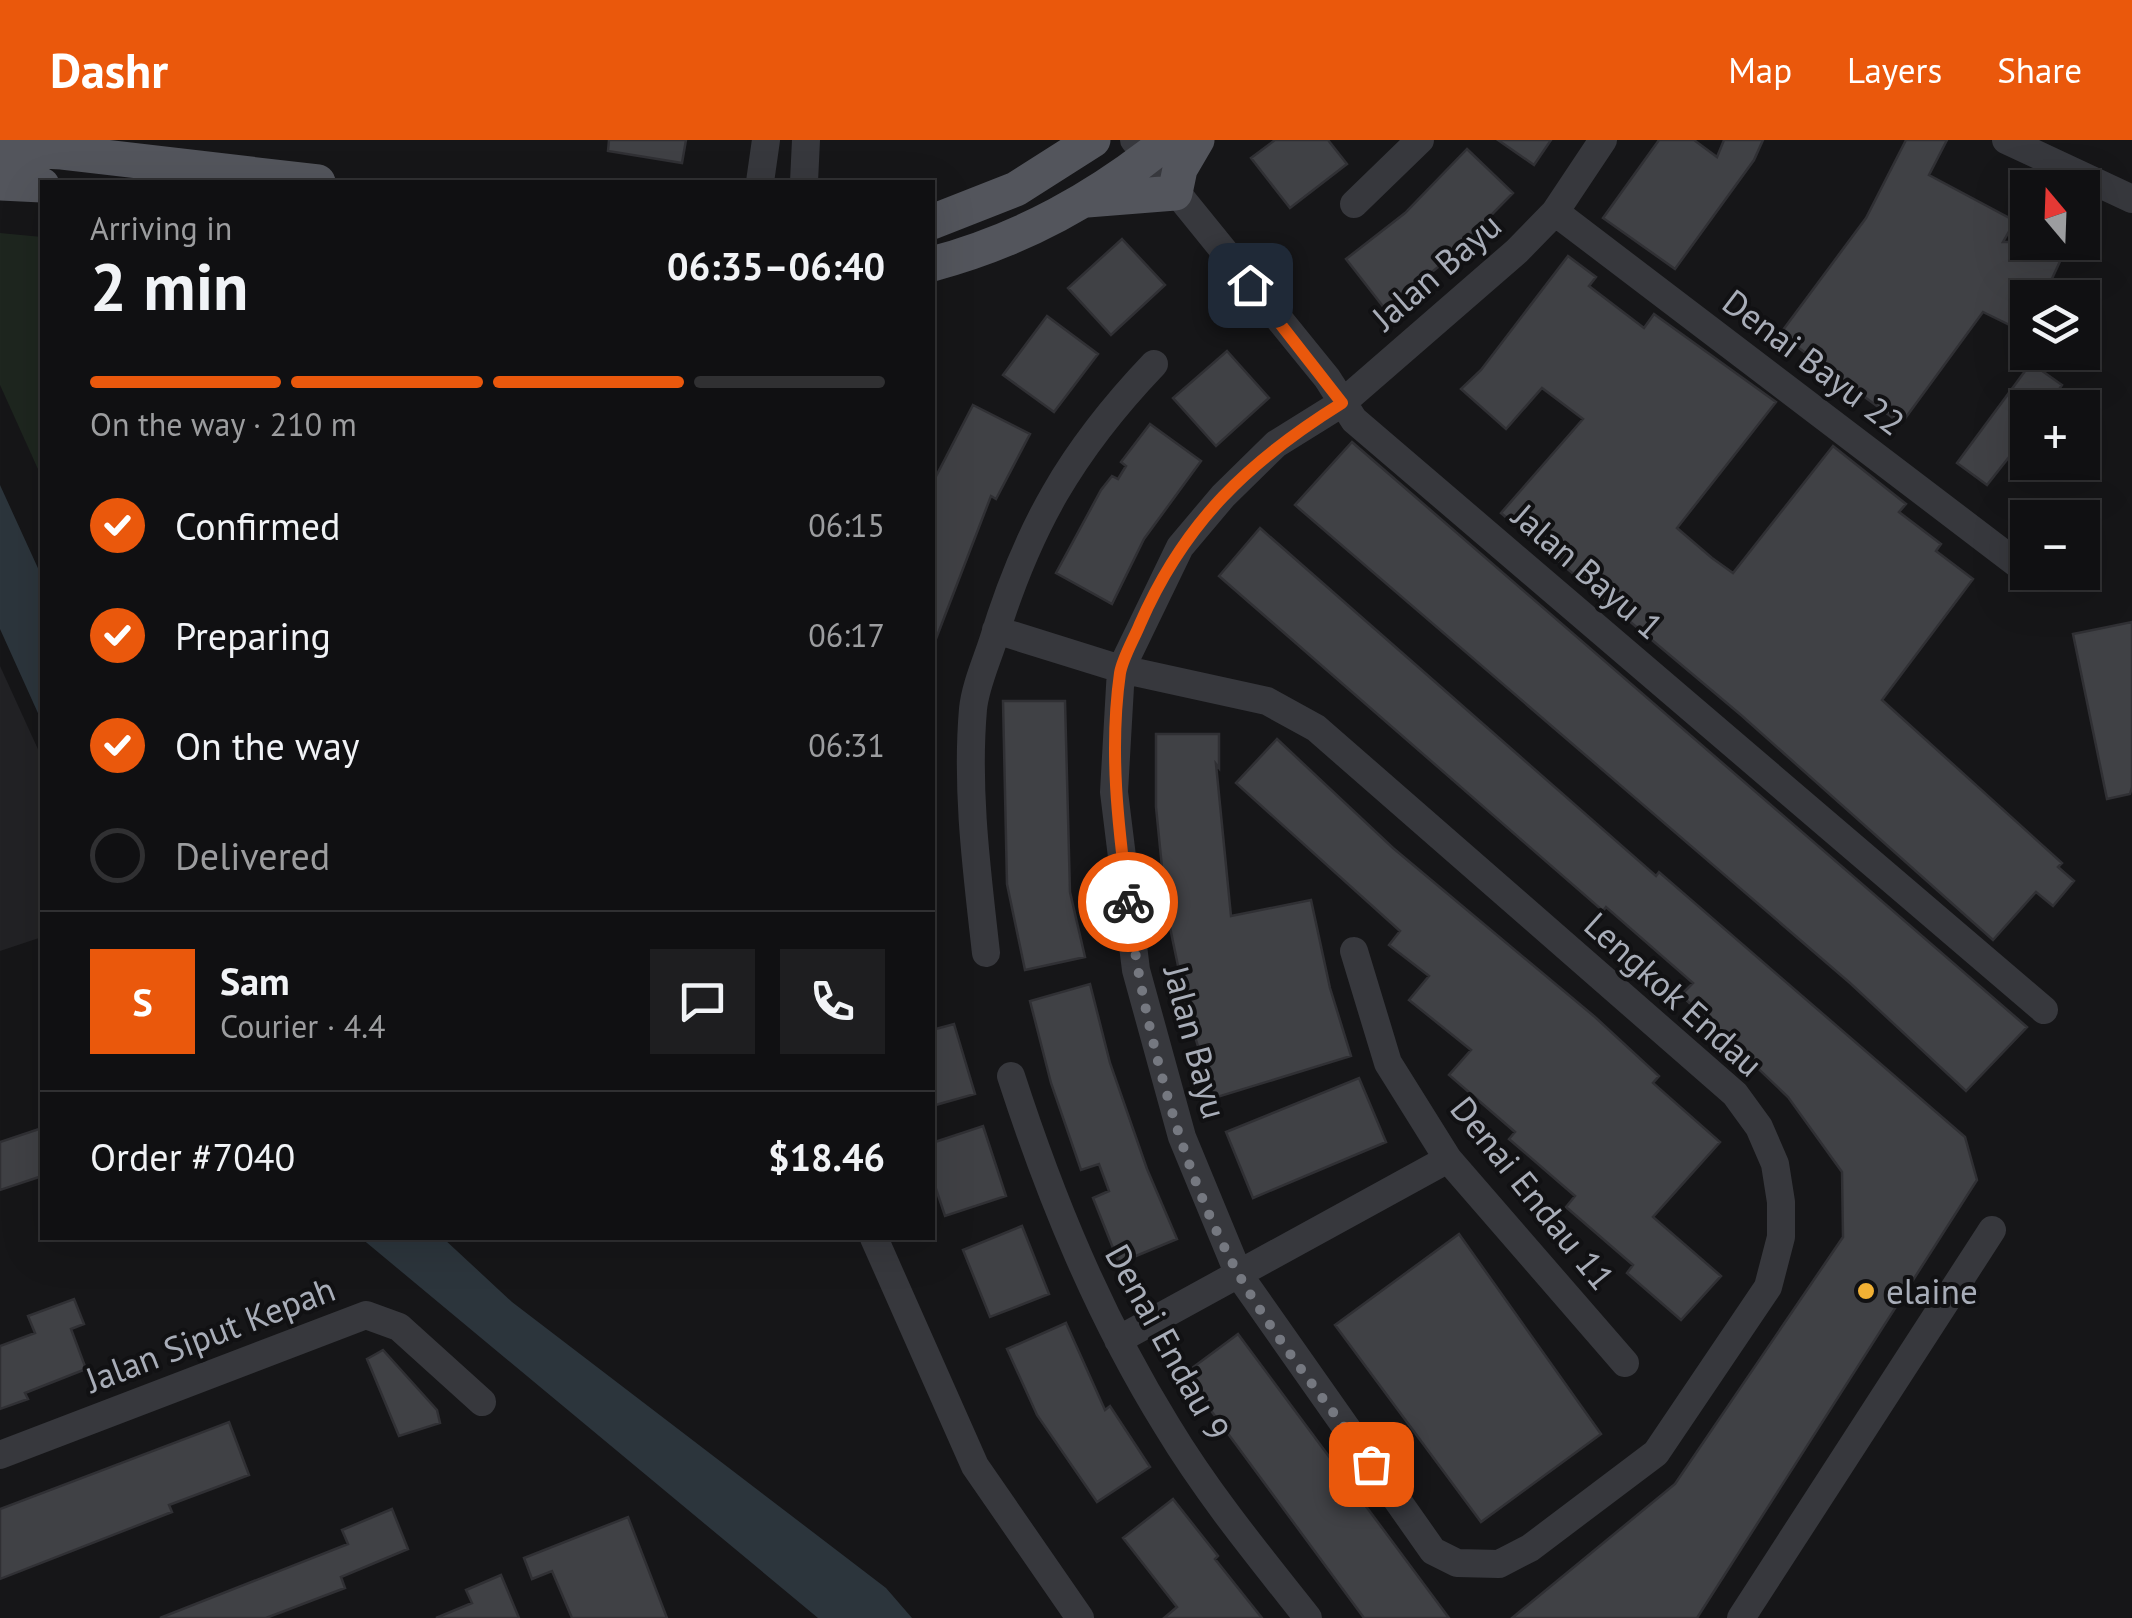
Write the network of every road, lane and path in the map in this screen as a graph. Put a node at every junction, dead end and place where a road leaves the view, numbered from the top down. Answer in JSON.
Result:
{"nodes":[{"id":1,"x":766,"y":140,"type":"edge"},
{"id":2,"x":806,"y":140,"type":"edge"},
{"id":3,"x":1093,"y":140,"type":"edge"},
{"id":4,"x":1197,"y":140,"type":"edge"},
{"id":5,"x":1420,"y":140,"type":"edge"},
{"id":6,"x":1603,"y":140,"type":"edge"},
{"id":7,"x":2006,"y":140,"type":"edge"},
{"id":8,"x":63,"y":146,"type":"edge"},
{"id":9,"x":1150,"y":146,"type":"edge"},
{"id":10,"x":0,"y":149,"type":"edge"},
{"id":11,"x":304,"y":180,"type":"edge"},
{"id":12,"x":760,"y":180,"type":"edge"},
{"id":13,"x":804,"y":180,"type":"edge"},
{"id":14,"x":0,"y":183,"type":"edge"},
{"id":15,"x":40,"y":185,"type":"edge"},
{"id":16,"x":1175,"y":193,"type":"junction"},
{"id":17,"x":2132,"y":199,"type":"edge"},
{"id":18,"x":1086,"y":200,"type":"junction"},
{"id":19,"x":1354,"y":204,"type":"dead end"},
{"id":20,"x":1556,"y":212,"type":"junction"},
{"id":21,"x":935,"y":221,"type":"edge"},
{"id":22,"x":935,"y":263,"type":"edge"},
{"id":23,"x":1154,"y":364,"type":"dead end"},
{"id":24,"x":1342,"y":403,"type":"junction"},
{"id":25,"x":2010,"y":558,"type":"edge"},
{"id":26,"x":996,"y":630,"type":"junction"},
{"id":27,"x":1121,"y":669,"type":"junction"},
{"id":28,"x":1354,"y":952,"type":"dead end"},
{"id":29,"x":986,"y":953,"type":"dead end"},
{"id":30,"x":2044,"y":1010,"type":"dead end"},
{"id":31,"x":1011,"y":1076,"type":"dead end"},
{"id":32,"x":1448,"y":1159,"type":"junction"},
{"id":33,"x":1992,"y":1230,"type":"dead end"},
{"id":34,"x":875,"y":1240,"type":"edge"},
{"id":35,"x":1239,"y":1275,"type":"junction"},
{"id":36,"x":1118,"y":1340,"type":"junction"},
{"id":37,"x":1625,"y":1362,"type":"dead end"},
{"id":38,"x":482,"y":1402,"type":"dead end"},
{"id":39,"x":0,"y":1455,"type":"edge"},
{"id":40,"x":1433,"y":1550,"type":"joint"},
{"id":41,"x":1080,"y":1618,"type":"edge"},
{"id":42,"x":1308,"y":1618,"type":"edge"},
{"id":43,"x":1741,"y":1618,"type":"edge"}],
"edges":[{"from":1,"to":12,"type":"street"},
{"from":2,"to":13,"type":"street"},
{"from":3,"to":21,"type":"main road"},
{"from":4,"to":16,"type":"main road"},
{"from":5,"to":19,"type":"street"},
{"from":6,"to":20,"type":"street","name":"Jalan Bayu"},
{"from":7,"to":17,"type":"street"},
{"from":8,"to":10,"type":"main road"},
{"from":8,"to":11,"type":"main road"},
{"from":9,"to":16,"type":"street","name":"Jalan Bayu 1"},
{"from":9,"to":18,"type":"main road"},
{"from":14,"to":15,"type":"main road"},
{"from":16,"to":18,"type":"main road"},
{"from":16,"to":24,"type":"street","name":"Jalan Bayu 1"},
{"from":18,"to":22,"type":"main road"},
{"from":20,"to":24,"type":"street","name":"Jalan Bayu"},
{"from":20,"to":25,"type":"street","name":"Denai Bayu 22"},
{"from":23,"to":26,"type":"street"},
{"from":24,"to":27,"type":"street","name":"Jalan Bayu"},
{"from":24,"to":30,"type":"street","name":"Jalan Bayu 1"},
{"from":26,"to":27,"type":"street","name":"Lengkok Endau"},
{"from":26,"to":29,"type":"street"},
{"from":27,"to":35,"type":"street","name":"Jalan Bayu"},
{"from":27,"to":40,"type":"street","name":"Lengkok Endau"},
{"from":28,"to":32,"type":"street","name":"Denai Endau 11"},
{"from":31,"to":36,"type":"street","name":"Denai Endau 9"},
{"from":32,"to":35,"type":"street"},
{"from":32,"to":37,"type":"street","name":"Denai Endau 11"},
{"from":33,"to":43,"type":"street"},
{"from":34,"to":41,"type":"street"},
{"from":35,"to":36,"type":"street"},
{"from":35,"to":40,"type":"street","name":"Jalan Bayu"},
{"from":36,"to":42,"type":"street","name":"Denai Endau 9"},
{"from":38,"to":39,"type":"street","name":"Jalan Siput Kepah"}]}
